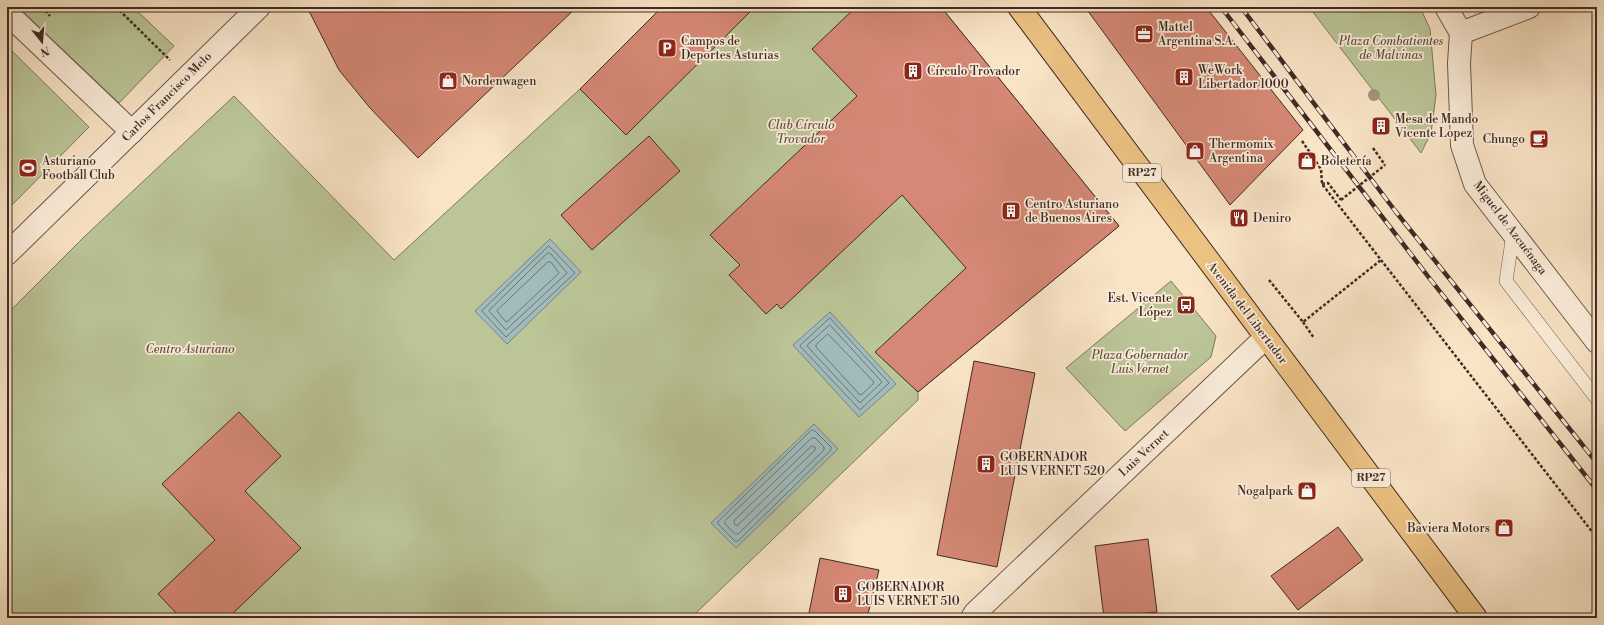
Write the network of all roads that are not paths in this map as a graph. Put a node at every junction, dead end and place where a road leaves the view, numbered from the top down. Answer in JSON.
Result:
{"nodes":[{"id":1,"x":259,"y":7,"type":"edge"},
{"id":2,"x":1019,"y":7,"type":"edge"},
{"id":3,"x":1446,"y":7,"type":"edge"},
{"id":4,"x":1529,"y":7,"type":"edge"},
{"id":5,"x":7,"y":13,"type":"edge"},
{"id":6,"x":1461,"y":33,"type":"junction"},
{"id":7,"x":132,"y":132,"type":"junction"},
{"id":8,"x":1513,"y":234,"type":"junction"},
{"id":9,"x":7,"y":254,"type":"edge"},
{"id":10,"x":1266,"y":338,"type":"junction"},
{"id":11,"x":1597,"y":342,"type":"edge"},
{"id":12,"x":1597,"y":399,"type":"edge"},
{"id":13,"x":972,"y":618,"type":"edge"},
{"id":14,"x":1476,"y":618,"type":"edge"}],
"edges":[{"from":1,"to":7,"type":"street","name":"Carlos Francisco Melo"},
{"from":2,"to":10,"type":"main road","name":"Avenida del Libertador","number":"RP27"},
{"from":3,"to":6,"type":"street"},
{"from":4,"to":6,"type":"street"},
{"from":5,"to":7,"type":"street"},
{"from":6,"to":8,"type":"street","name":"Miguel de Azcuénaga"},
{"from":7,"to":9,"type":"street","name":"Carlos Francisco Melo"},
{"from":8,"to":11,"type":"street","name":"Miguel de Azcuénaga"},
{"from":8,"to":12,"type":"lane"},
{"from":10,"to":13,"type":"street","name":"Luis Vernet"},
{"from":10,"to":14,"type":"main road","name":"Avenida del Libertador","number":"RP27"}]}
